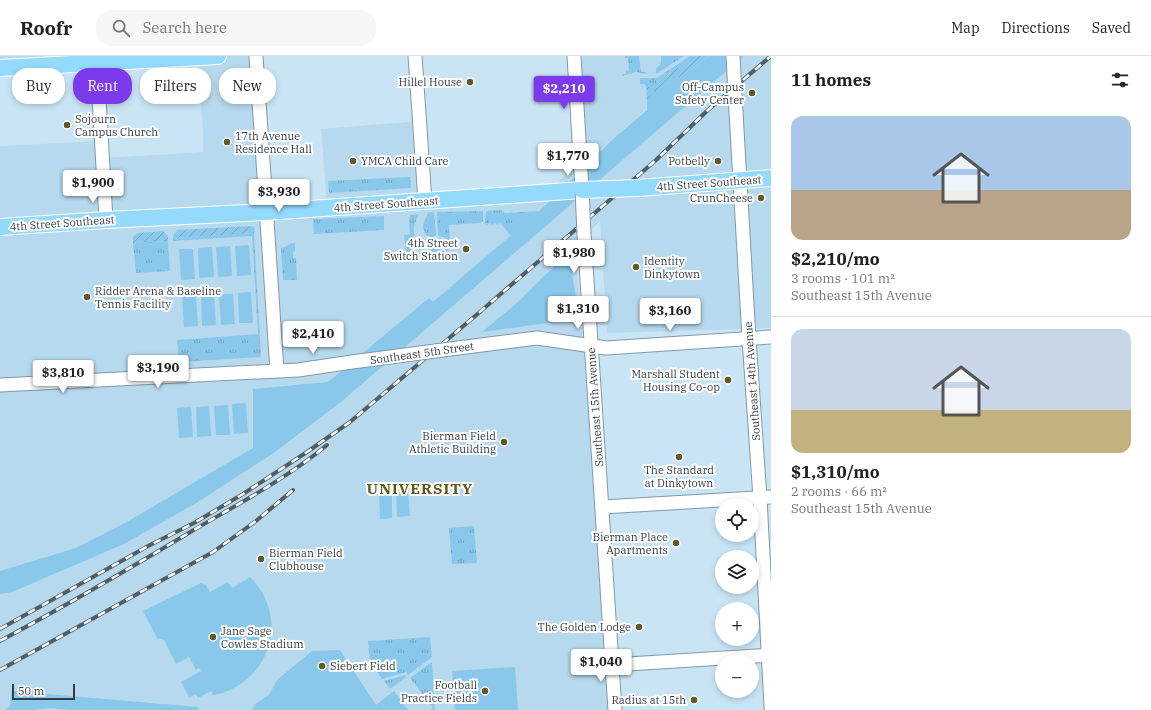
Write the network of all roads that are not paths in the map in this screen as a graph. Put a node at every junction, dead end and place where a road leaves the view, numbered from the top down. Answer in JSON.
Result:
{"nodes":[{"id":1,"x":218,"y":56,"type":"edge"},
{"id":2,"x":256,"y":56,"type":"edge"},
{"id":3,"x":415,"y":56,"type":"edge"},
{"id":4,"x":574,"y":56,"type":"edge"},
{"id":5,"x":733,"y":56,"type":"edge"},
{"id":6,"x":97,"y":63,"type":"junction"},
{"id":7,"x":0,"y":68,"type":"edge"},
{"id":8,"x":771,"y":178,"type":"edge"},
{"id":9,"x":740,"y":180,"type":"junction"},
{"id":10,"x":582,"y":190,"type":"junction"},
{"id":11,"x":425,"y":201,"type":"junction"},
{"id":12,"x":266,"y":212,"type":"junction"},
{"id":13,"x":106,"y":220,"type":"junction"},
{"id":14,"x":0,"y":227,"type":"edge"},
{"id":15,"x":771,"y":337,"type":"edge"},
{"id":16,"x":749,"y":339,"type":"junction"},
{"id":17,"x":591,"y":346,"type":"junction"},
{"id":18,"x":277,"y":371,"type":"junction"},
{"id":19,"x":0,"y":385,"type":"edge"},
{"id":20,"x":765,"y":497,"type":"edge"},
{"id":21,"x":602,"y":507,"type":"junction"},
{"id":22,"x":770,"y":655,"type":"edge"},
{"id":23,"x":612,"y":665,"type":"junction"},
{"id":24,"x":771,"y":707,"type":"edge"},
{"id":25,"x":615,"y":710,"type":"edge"}],
"edges":[{"from":1,"to":6,"type":"main road"},
{"from":2,"to":12,"type":"street"},
{"from":3,"to":11,"type":"street"},
{"from":4,"to":10,"type":"street","name":"Southeast 15th Avenue"},
{"from":5,"to":9,"type":"street","name":"Southeast 14th Avenue","bridge":true},
{"from":6,"to":7,"type":"main road"},
{"from":6,"to":13,"type":"street"},
{"from":8,"to":9,"type":"main road","name":"4th Street Southeast"},
{"from":9,"to":10,"type":"main road","name":"4th Street Southeast","bridge":true},
{"from":9,"to":16,"type":"street","name":"Southeast 14th Avenue"},
{"from":10,"to":11,"type":"main road","name":"4th Street Southeast"},
{"from":10,"to":17,"type":"street","name":"Southeast 15th Avenue","bridge":true},
{"from":11,"to":12,"type":"main road","name":"4th Street Southeast"},
{"from":12,"to":13,"type":"main road","name":"4th Street Southeast"},
{"from":12,"to":18,"type":"street"},
{"from":13,"to":14,"type":"main road","name":"4th Street Southeast"},
{"from":15,"to":16,"type":"street","name":"Southeast 5th Street"},
{"from":16,"to":17,"type":"street","name":"Southeast 5th Street"},
{"from":16,"to":20,"type":"street","name":"Southeast 14th Avenue"},
{"from":17,"to":18,"type":"street","name":"Southeast 5th Street","bridge":true},
{"from":17,"to":21,"type":"street","name":"Southeast 15th Avenue"},
{"from":18,"to":19,"type":"street","name":"Southeast 5th Street"},
{"from":20,"to":21,"type":"street"},
{"from":20,"to":22,"type":"street","name":"Southeast 14th Avenue"},
{"from":21,"to":23,"type":"street","name":"Southeast 15th Avenue"},
{"from":22,"to":23,"type":"street"},
{"from":22,"to":24,"type":"street","name":"Southeast 14th Avenue"},
{"from":23,"to":25,"type":"street","name":"Southeast 15th Avenue"}]}
